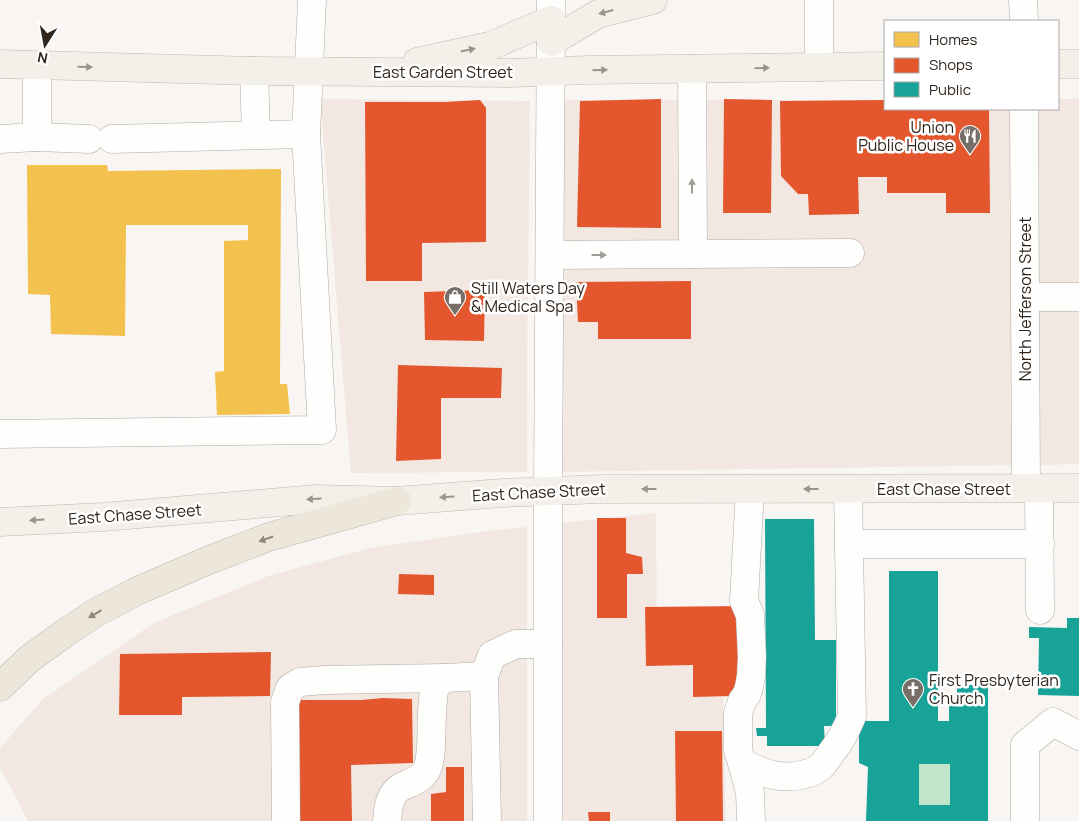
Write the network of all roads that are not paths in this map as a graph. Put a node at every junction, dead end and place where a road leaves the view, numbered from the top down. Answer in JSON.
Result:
{"nodes":[{"id":1,"x":312,"y":0,"type":"edge"},
{"id":2,"x":653,"y":0,"type":"edge"},
{"id":3,"x":819,"y":0,"type":"edge"},
{"id":4,"x":1024,"y":0,"type":"edge"},
{"id":5,"x":551,"y":20,"type":"edge"},
{"id":6,"x":1024,"y":20,"type":"edge"},
{"id":7,"x":0,"y":64,"type":"edge"},
{"id":8,"x":1059,"y":64,"type":"edge"},
{"id":9,"x":1079,"y":64,"type":"edge"},
{"id":10,"x":37,"y":66,"type":"junction"},
{"id":11,"x":884,"y":66,"type":"edge"},
{"id":12,"x":819,"y":67,"type":"junction"},
{"id":13,"x":692,"y":69,"type":"junction"},
{"id":14,"x":254,"y":71,"type":"junction"},
{"id":15,"x":309,"y":71,"type":"junction"},
{"id":16,"x":551,"y":71,"type":"junction"},
{"id":17,"x":369,"y":72,"type":"junction"},
{"id":18,"x":1024,"y":110,"type":"edge"},
{"id":19,"x":306,"y":134,"type":"junction"},
{"id":20,"x":256,"y":135,"type":"junction"},
{"id":21,"x":37,"y":137,"type":"junction"},
{"id":22,"x":0,"y":139,"type":"edge"},
{"id":23,"x":850,"y":253,"type":"dead end"},
{"id":24,"x":693,"y":254,"type":"junction"},
{"id":25,"x":550,"y":255,"type":"junction"},
{"id":26,"x":1025,"y":297,"type":"junction"},
{"id":27,"x":1079,"y":297,"type":"edge"},
{"id":28,"x":0,"y":434,"type":"edge"},
{"id":29,"x":1032,"y":488,"type":"junction"},
{"id":30,"x":1079,"y":488,"type":"edge"},
{"id":31,"x":750,"y":489,"type":"junction"},
{"id":32,"x":848,"y":489,"type":"junction"},
{"id":33,"x":548,"y":491,"type":"junction"},
{"id":34,"x":397,"y":500,"type":"junction"},
{"id":35,"x":0,"y":522,"type":"edge"},
{"id":36,"x":849,"y":544,"type":"junction"},
{"id":37,"x":1040,"y":544,"type":"junction"},
{"id":38,"x":1040,"y":610,"type":"dead end"},
{"id":39,"x":548,"y":644,"type":"junction"},
{"id":40,"x":484,"y":676,"type":"junction"},
{"id":41,"x":445,"y":678,"type":"junction"},
{"id":42,"x":0,"y":687,"type":"edge"},
{"id":43,"x":1079,"y":736,"type":"edge"},
{"id":44,"x":742,"y":763,"type":"junction"},
{"id":45,"x":286,"y":821,"type":"edge"},
{"id":46,"x":387,"y":821,"type":"edge"},
{"id":47,"x":487,"y":821,"type":"edge"},
{"id":48,"x":548,"y":821,"type":"edge"},
{"id":49,"x":751,"y":821,"type":"edge"},
{"id":50,"x":1025,"y":821,"type":"edge"}],
"edges":[{"from":1,"to":15,"type":"street"},
{"from":2,"to":5,"type":"main road","one_way":true},
{"from":3,"to":12,"type":"street"},
{"from":4,"to":6,"type":"street"},
{"from":5,"to":16,"type":"street"},
{"from":17,"to":5,"type":"main road","one_way":true},
{"from":7,"to":10,"type":"main road","name":"East Garden Street"},
{"from":8,"to":9,"type":"main road"},
{"from":10,"to":14,"type":"main road","name":"East Garden Street","one_way":true},
{"from":10,"to":21,"type":"street"},
{"from":11,"to":12,"type":"main road","name":"East Garden Street"},
{"from":13,"to":12,"type":"main road","name":"East Garden Street","one_way":true},
{"from":16,"to":13,"type":"main road","name":"East Garden Street","one_way":true},
{"from":24,"to":13,"type":"street","one_way":true},
{"from":14,"to":15,"type":"main road","name":"East Garden Street"},
{"from":14,"to":20,"type":"street"},
{"from":15,"to":17,"type":"main road","name":"East Garden Street"},
{"from":15,"to":19,"type":"street"},
{"from":16,"to":17,"type":"main road","name":"East Garden Street"},
{"from":16,"to":25,"type":"street"},
{"from":18,"to":26,"type":"street","name":"North Jefferson Street"},
{"from":19,"to":20,"type":"street"},
{"from":19,"to":28,"type":"street"},
{"from":20,"to":21,"type":"street"},
{"from":21,"to":22,"type":"street"},
{"from":23,"to":24,"type":"street"},
{"from":25,"to":24,"type":"street","one_way":true},
{"from":25,"to":33,"type":"street"},
{"from":26,"to":27,"type":"street"},
{"from":26,"to":29,"type":"street","name":"North Jefferson Street"},
{"from":29,"to":30,"type":"main road","name":"East Chase Street"},
{"from":29,"to":32,"type":"main road","name":"East Chase Street"},
{"from":29,"to":37,"type":"street","name":"North Jefferson Street"},
{"from":32,"to":31,"type":"main road","name":"East Chase Street","one_way":true},
{"from":31,"to":33,"type":"main road","name":"East Chase Street","one_way":true},
{"from":31,"to":44,"type":"street"},
{"from":32,"to":36,"type":"street"},
{"from":33,"to":34,"type":"main road","name":"East Chase Street","one_way":true},
{"from":33,"to":39,"type":"street"},
{"from":34,"to":35,"type":"main road","name":"East Chase Street","one_way":true},
{"from":34,"to":42,"type":"highway","one_way":true},
{"from":36,"to":37,"type":"street"},
{"from":36,"to":44,"type":"street"},
{"from":37,"to":38,"type":"street","name":"North Jefferson Street"},
{"from":39,"to":40,"type":"street"},
{"from":39,"to":48,"type":"street"},
{"from":40,"to":41,"type":"street"},
{"from":40,"to":47,"type":"street"},
{"from":41,"to":45,"type":"street"},
{"from":41,"to":46,"type":"street"},
{"from":43,"to":50,"type":"street"},
{"from":44,"to":49,"type":"street"}]}
